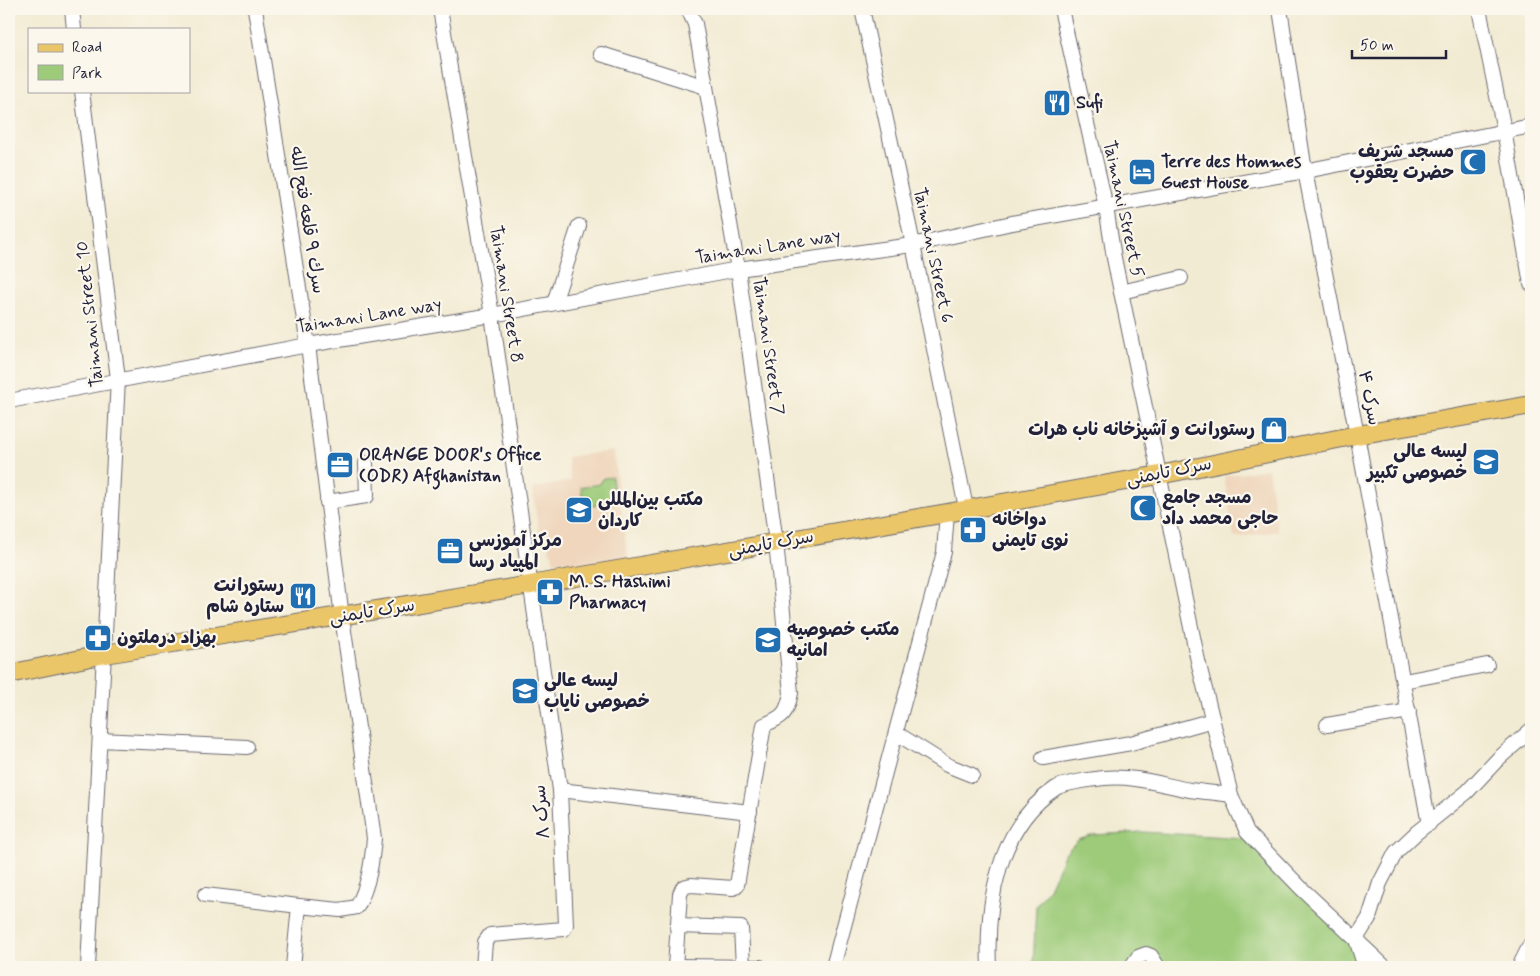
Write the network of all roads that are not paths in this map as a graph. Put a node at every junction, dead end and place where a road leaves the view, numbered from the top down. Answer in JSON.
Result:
{"nodes":[{"id":1,"x":72,"y":9,"type":"edge"},
{"id":2,"x":256,"y":9,"type":"edge"},
{"id":3,"x":440,"y":9,"type":"edge"},
{"id":4,"x":688,"y":9,"type":"edge"},
{"id":5,"x":862,"y":9,"type":"edge"},
{"id":6,"x":1060,"y":9,"type":"edge"},
{"id":7,"x":1280,"y":9,"type":"edge"},
{"id":8,"x":1479,"y":9,"type":"edge"},
{"id":9,"x":74,"y":28,"type":"edge"},
{"id":10,"x":601,"y":54,"type":"dead end"},
{"id":11,"x":706,"y":87,"type":"junction"},
{"id":12,"x":82,"y":92,"type":"edge"},
{"id":13,"x":1531,"y":126,"type":"edge"},
{"id":14,"x":1504,"y":130,"type":"junction"},
{"id":15,"x":1305,"y":171,"type":"junction"},
{"id":16,"x":1106,"y":207,"type":"junction"},
{"id":17,"x":579,"y":226,"type":"dead end"},
{"id":18,"x":912,"y":245,"type":"junction"},
{"id":19,"x":738,"y":269,"type":"junction"},
{"id":20,"x":1181,"y":278,"type":"dead end"},
{"id":21,"x":1531,"y":284,"type":"edge"},
{"id":22,"x":1121,"y":292,"type":"junction"},
{"id":23,"x":554,"y":303,"type":"junction"},
{"id":24,"x":492,"y":316,"type":"junction"},
{"id":25,"x":308,"y":345,"type":"junction"},
{"id":26,"x":118,"y":379,"type":"junction"},
{"id":27,"x":9,"y":401,"type":"edge"},
{"id":28,"x":1531,"y":405,"type":"edge"},
{"id":29,"x":1358,"y":435,"type":"junction"},
{"id":30,"x":366,"y":463,"type":"dead end"},
{"id":31,"x":1159,"y":475,"type":"junction"},
{"id":32,"x":327,"y":502,"type":"junction"},
{"id":33,"x":966,"y":508,"type":"junction"},
{"id":34,"x":947,"y":514,"type":"junction"},
{"id":35,"x":776,"y":542,"type":"junction"},
{"id":36,"x":530,"y":586,"type":"junction"},
{"id":37,"x":342,"y":617,"type":"junction"},
{"id":38,"x":105,"y":654,"type":"junction"},
{"id":39,"x":1487,"y":665,"type":"dead end"},
{"id":40,"x":9,"y":674,"type":"edge"},
{"id":41,"x":1404,"y":681,"type":"junction"},
{"id":42,"x":1409,"y":711,"type":"junction"},
{"id":43,"x":1213,"y":720,"type":"junction"},
{"id":44,"x":1327,"y":725,"type":"dead end"},
{"id":45,"x":1531,"y":730,"type":"edge"},
{"id":46,"x":896,"y":733,"type":"junction"},
{"id":47,"x":100,"y":740,"type":"junction"},
{"id":48,"x":247,"y":747,"type":"dead end"},
{"id":49,"x":1043,"y":758,"type":"dead end"},
{"id":50,"x":972,"y":775,"type":"dead end"},
{"id":51,"x":560,"y":790,"type":"junction"},
{"id":52,"x":1231,"y":795,"type":"junction"},
{"id":53,"x":750,"y":812,"type":"junction"},
{"id":54,"x":1429,"y":824,"type":"junction"},
{"id":55,"x":205,"y":895,"type":"dead end"},
{"id":56,"x":298,"y":906,"type":"junction"},
{"id":57,"x":677,"y":926,"type":"junction"},
{"id":58,"x":1356,"y":939,"type":"junction"},
{"id":59,"x":1531,"y":943,"type":"edge"},
{"id":60,"x":676,"y":966,"type":"edge"},
{"id":61,"x":88,"y":967,"type":"edge"},
{"id":62,"x":293,"y":967,"type":"edge"},
{"id":63,"x":483,"y":967,"type":"edge"},
{"id":64,"x":743,"y":967,"type":"edge"},
{"id":65,"x":760,"y":967,"type":"edge"},
{"id":66,"x":833,"y":967,"type":"edge"},
{"id":67,"x":989,"y":967,"type":"edge"},
{"id":68,"x":1131,"y":967,"type":"edge"},
{"id":69,"x":1158,"y":967,"type":"edge"},
{"id":70,"x":1365,"y":967,"type":"edge"},
{"id":71,"x":1385,"y":967,"type":"edge"},
{"id":72,"x":1522,"y":967,"type":"edge"}],
"edges":[{"from":1,"to":9,"type":"street"},
{"from":2,"to":25,"type":"street","name":"سرك ٩ قلعه فتح الله"},
{"from":3,"to":24,"type":"street","name":"Taimani Street 8"},
{"from":4,"to":11,"type":"street","name":"Taimani Street 7"},
{"from":5,"to":18,"type":"street","name":"Taimani Street 6"},
{"from":6,"to":16,"type":"street","name":"Taimani Street 5"},
{"from":7,"to":15,"type":"street","name":"سرک ۴"},
{"from":8,"to":14,"type":"street"},
{"from":10,"to":11,"type":"street"},
{"from":11,"to":19,"type":"street","name":"Taimani Street 7"},
{"from":12,"to":26,"type":"street","name":"Taimani Street 10"},
{"from":13,"to":14,"type":"street","name":"Taimani Lane way"},
{"from":14,"to":15,"type":"street","name":"Taimani Lane way"},
{"from":14,"to":21,"type":"street"},
{"from":15,"to":16,"type":"street","name":"Taimani Lane way"},
{"from":15,"to":29,"type":"street","name":"سرک ۴"},
{"from":16,"to":18,"type":"street","name":"Taimani Lane way"},
{"from":16,"to":22,"type":"street","name":"Taimani Street 5"},
{"from":17,"to":23,"type":"street"},
{"from":18,"to":19,"type":"street","name":"Taimani Lane way"},
{"from":18,"to":33,"type":"street","name":"Taimani Street 6"},
{"from":19,"to":23,"type":"street","name":"Taimani Lane way"},
{"from":19,"to":35,"type":"street","name":"Taimani Street 7"},
{"from":20,"to":22,"type":"street"},
{"from":22,"to":31,"type":"street","name":"Taimani Street 5"},
{"from":23,"to":24,"type":"street","name":"Taimani Lane way"},
{"from":24,"to":25,"type":"street","name":"Taimani Lane way"},
{"from":24,"to":36,"type":"street","name":"Taimani Street 8"},
{"from":25,"to":26,"type":"street","name":"Taimani Lane way"},
{"from":25,"to":32,"type":"street","name":"سرك ٩ قلعه فتح الله"},
{"from":26,"to":27,"type":"street","name":"Taimani Lane way"},
{"from":26,"to":38,"type":"street","name":"Taimani Street 10"},
{"from":28,"to":29,"type":"main road","name":"سرک تایمنی"},
{"from":29,"to":31,"type":"main road","name":"سرک تایمنی"},
{"from":29,"to":41,"type":"street","name":"سرک ۴"},
{"from":30,"to":32,"type":"street"},
{"from":31,"to":33,"type":"main road","name":"سرک تایمنی"},
{"from":31,"to":43,"type":"street","name":"Taimani Street 5"},
{"from":32,"to":37,"type":"street","name":"سرك ٩ قلعه فتح الله"},
{"from":33,"to":34,"type":"main road","name":"سرک تایمنی"},
{"from":34,"to":35,"type":"main road","name":"سرک تایمنی"},
{"from":34,"to":46,"type":"street"},
{"from":35,"to":36,"type":"main road","name":"سرک تایمنی"},
{"from":35,"to":53,"type":"street","name":"Taimani Street 7"},
{"from":36,"to":37,"type":"main road","name":"سرک تایمنی"},
{"from":36,"to":51,"type":"street","name":"سرک ۸"},
{"from":37,"to":38,"type":"main road","name":"سرک تایمنی"},
{"from":37,"to":56,"type":"street","name":"سرك ٩ قلعه فتح الله"},
{"from":38,"to":40,"type":"main road","name":"سرک تایمنی"},
{"from":38,"to":47,"type":"street","name":"Taimani Street 10"},
{"from":39,"to":41,"type":"street"},
{"from":41,"to":42,"type":"street","name":"سرک ۴"},
{"from":42,"to":44,"type":"street"},
{"from":42,"to":54,"type":"street","name":"سرک ۴"},
{"from":43,"to":49,"type":"street"},
{"from":43,"to":52,"type":"street","name":"Taimani Street 5"},
{"from":45,"to":54,"type":"street"},
{"from":46,"to":50,"type":"street"},
{"from":46,"to":66,"type":"street"},
{"from":47,"to":48,"type":"street"},
{"from":47,"to":61,"type":"street","name":"Taimani Street 10"},
{"from":51,"to":53,"type":"street"},
{"from":51,"to":63,"type":"street","name":"سرک ۸"},
{"from":52,"to":58,"type":"street","name":"Taimani Street 5"},
{"from":52,"to":67,"type":"street"},
{"from":53,"to":57,"type":"street","name":"Taimani Street 7"},
{"from":54,"to":58,"type":"street"},
{"from":55,"to":56,"type":"street"},
{"from":56,"to":62,"type":"street"},
{"from":57,"to":60,"type":"street"},
{"from":57,"to":64,"type":"street"},
{"from":58,"to":70,"type":"street"},
{"from":58,"to":71,"type":"street","name":"Taimani Street 5"},
{"from":59,"to":72,"type":"street"},
{"from":60,"to":64,"type":"street"},
{"from":64,"to":65,"type":"street"},
{"from":68,"to":69,"type":"street"}]}
